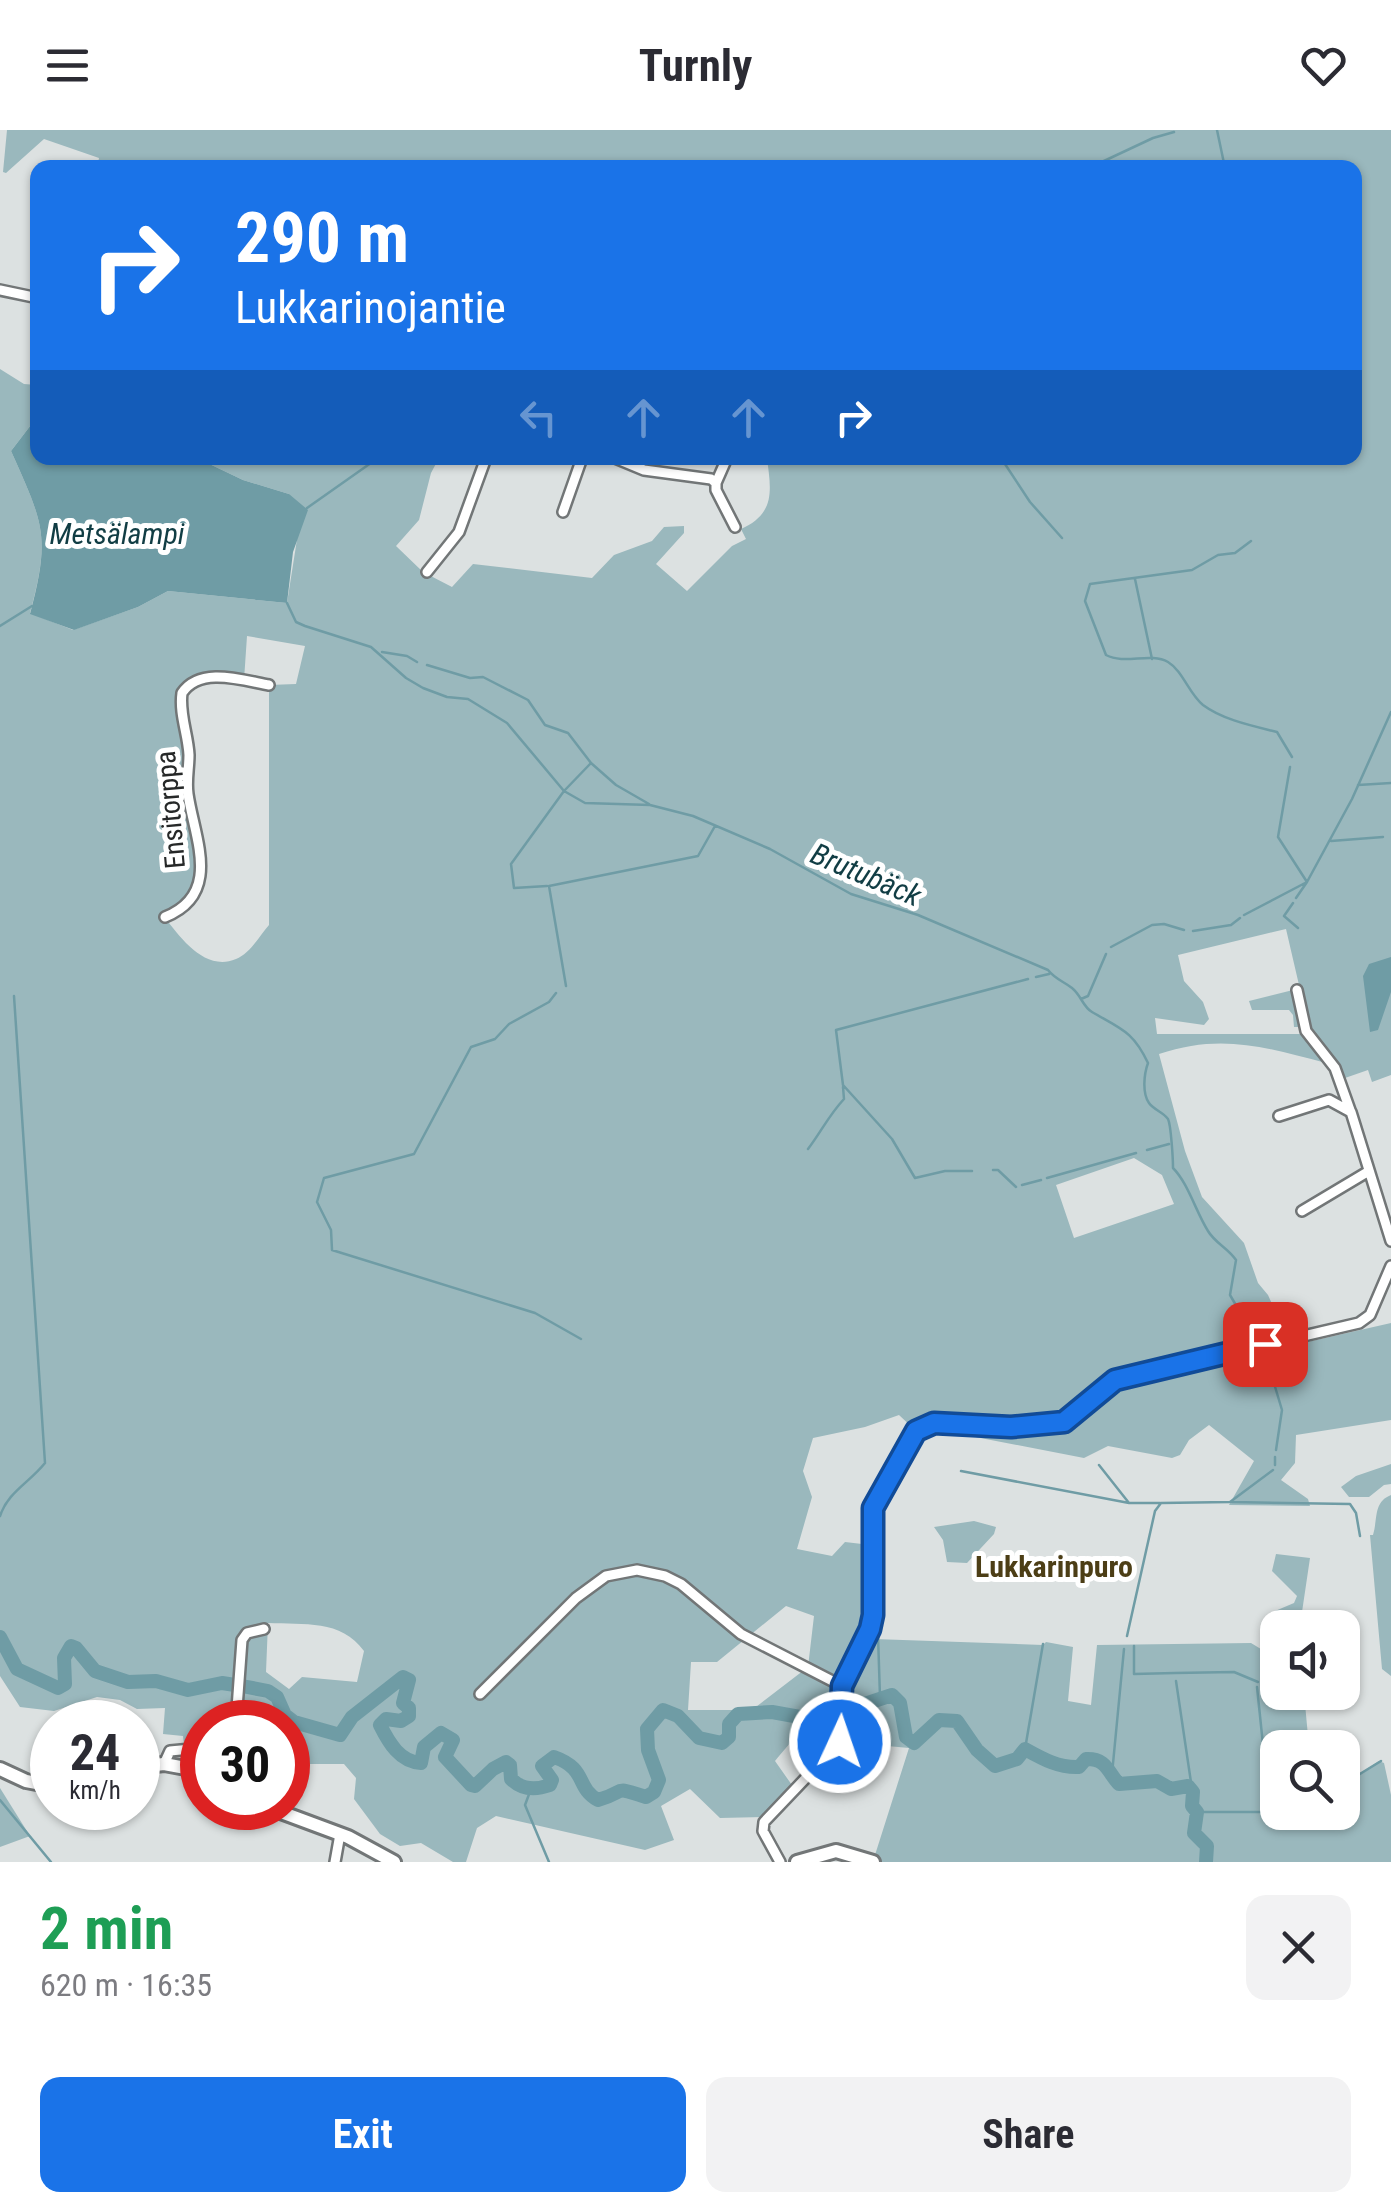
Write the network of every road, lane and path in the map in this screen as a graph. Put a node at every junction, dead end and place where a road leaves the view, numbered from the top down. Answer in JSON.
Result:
{"nodes":[{"id":1,"x":0,"y":290,"type":"edge"},
{"id":2,"x":30,"y":296,"type":"edge"},
{"id":3,"x":484,"y":465,"type":"edge"},
{"id":4,"x":580,"y":465,"type":"edge"},
{"id":5,"x":632,"y":465,"type":"edge"},
{"id":6,"x":724,"y":465,"type":"edge"},
{"id":7,"x":716,"y":483,"type":"junction"},
{"id":8,"x":563,"y":512,"type":"dead end"},
{"id":9,"x":735,"y":527,"type":"dead end"},
{"id":10,"x":427,"y":572,"type":"dead end"},
{"id":11,"x":269,"y":685,"type":"dead end"},
{"id":12,"x":164,"y":917,"type":"dead end"},
{"id":13,"x":1296,"y":990,"type":"dead end"},
{"id":14,"x":1351,"y":1112,"type":"junction"},
{"id":15,"x":1279,"y":1116,"type":"dead end"},
{"id":16,"x":1369,"y":1171,"type":"junction"},
{"id":17,"x":1302,"y":1211,"type":"dead end"},
{"id":18,"x":1391,"y":1241,"type":"edge"},
{"id":19,"x":1391,"y":1266,"type":"edge"},
{"id":20,"x":264,"y":1629,"type":"dead end"},
{"id":21,"x":842,"y":1686,"type":"junction"},
{"id":22,"x":480,"y":1694,"type":"dead end"},
{"id":23,"x":238,"y":1700,"type":"edge"},
{"id":24,"x":180,"y":1750,"type":"edge"},
{"id":25,"x":160,"y":1764,"type":"edge"},
{"id":26,"x":164,"y":1764,"type":"junction"},
{"id":27,"x":180,"y":1767,"type":"edge"},
{"id":28,"x":0,"y":1770,"type":"edge"},
{"id":29,"x":30,"y":1782,"type":"edge"},
{"id":30,"x":310,"y":1823,"type":"edge"},
{"id":31,"x":340,"y":1834,"type":"junction"},
{"id":32,"x":335,"y":1862,"type":"edge"},
{"id":33,"x":394,"y":1862,"type":"edge"},
{"id":34,"x":780,"y":1862,"type":"edge"},
{"id":35,"x":797,"y":1862,"type":"edge"},
{"id":36,"x":873,"y":1862,"type":"edge"}],
"edges":[{"from":1,"to":2,"type":"street"},
{"from":3,"to":10,"type":"street"},
{"from":4,"to":8,"type":"street"},
{"from":5,"to":7,"type":"street"},
{"from":6,"to":7,"type":"street"},
{"from":7,"to":9,"type":"street"},
{"from":11,"to":12,"type":"street","name":"Ensitorppa"},
{"from":13,"to":14,"type":"street"},
{"from":14,"to":15,"type":"street"},
{"from":14,"to":16,"type":"street"},
{"from":16,"to":17,"type":"street"},
{"from":16,"to":18,"type":"street"},
{"from":19,"to":21,"type":"street"},
{"from":20,"to":23,"type":"street"},
{"from":21,"to":22,"type":"street"},
{"from":21,"to":34,"type":"street"},
{"from":24,"to":26,"type":"street"},
{"from":25,"to":26,"type":"main road"},
{"from":26,"to":27,"type":"main road"},
{"from":28,"to":29,"type":"main road"},
{"from":30,"to":31,"type":"main road"},
{"from":31,"to":32,"type":"street"},
{"from":31,"to":33,"type":"main road"},
{"from":35,"to":36,"type":"main road"}]}
